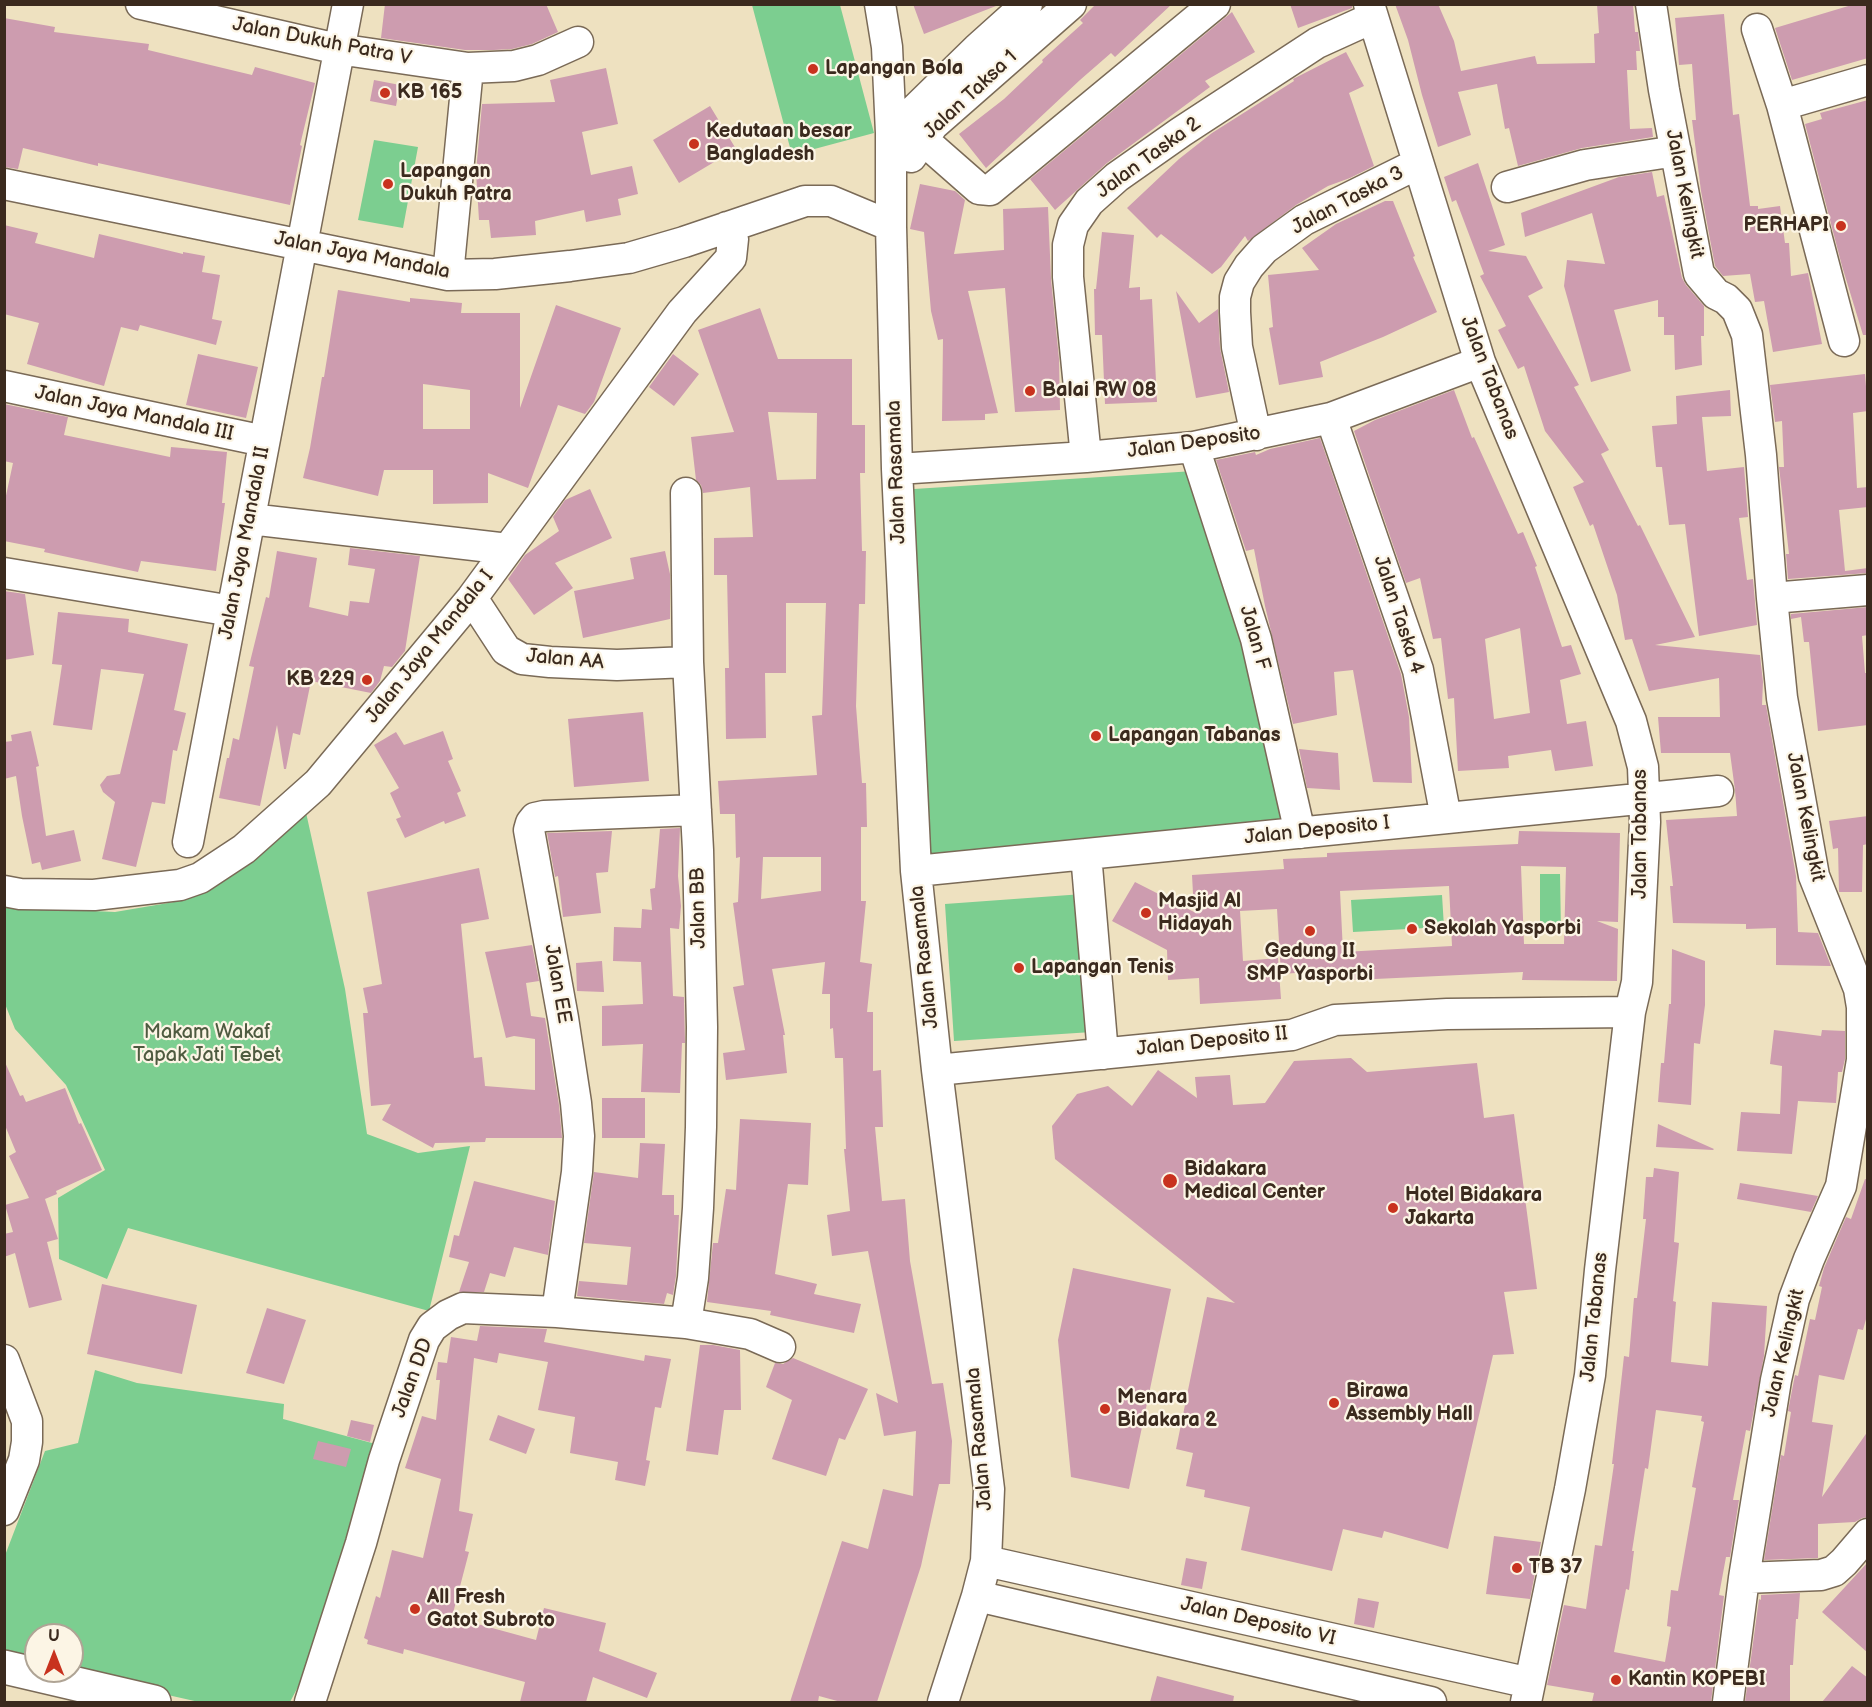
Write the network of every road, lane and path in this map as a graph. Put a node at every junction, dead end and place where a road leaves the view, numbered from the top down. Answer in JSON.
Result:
{"nodes":[{"id":1,"x":141,"y":4,"type":"edge"},
{"id":2,"x":348,"y":4,"type":"edge"},
{"id":3,"x":880,"y":4,"type":"edge"},
{"id":4,"x":1027,"y":4,"type":"edge"},
{"id":5,"x":1071,"y":4,"type":"edge"},
{"id":6,"x":1215,"y":4,"type":"edge"},
{"id":7,"x":1652,"y":4,"type":"edge"},
{"id":8,"x":1371,"y":11,"type":"edge"},
{"id":9,"x":1757,"y":29,"type":"dead end"},
{"id":10,"x":578,"y":42,"type":"dead end"},
{"id":11,"x":338,"y":49,"type":"junction"},
{"id":12,"x":468,"y":68,"type":"junction"},
{"id":13,"x":1868,"y":81,"type":"edge"},
{"id":14,"x":1782,"y":105,"type":"junction"},
{"id":15,"x":891,"y":133,"type":"junction"},
{"id":16,"x":922,"y":139,"type":"junction"},
{"id":17,"x":1676,"y":151,"type":"junction"},
{"id":18,"x":1417,"y":164,"type":"junction"},
{"id":19,"x":4,"y":184,"type":"edge"},
{"id":20,"x":1506,"y":187,"type":"dead end"},
{"id":21,"x":890,"y":214,"type":"junction"},
{"id":22,"x":727,"y":227,"type":"junction"},
{"id":23,"x":302,"y":244,"type":"junction"},
{"id":24,"x":448,"y":275,"type":"junction"},
{"id":25,"x":1844,"y":341,"type":"dead end"},
{"id":26,"x":1480,"y":362,"type":"junction"},
{"id":27,"x":4,"y":386,"type":"edge"},
{"id":28,"x":1331,"y":418,"type":"junction"},
{"id":29,"x":1256,"y":435,"type":"junction"},
{"id":30,"x":264,"y":441,"type":"junction"},
{"id":31,"x":1194,"y":447,"type":"junction"},
{"id":32,"x":1086,"y":458,"type":"junction"},
{"id":33,"x":897,"y":469,"type":"junction"},
{"id":34,"x":687,"y":493,"type":"dead end"},
{"id":35,"x":250,"y":519,"type":"junction"},
{"id":36,"x":508,"y":549,"type":"junction"},
{"id":37,"x":4,"y":573,"type":"edge"},
{"id":38,"x":1868,"y":590,"type":"edge"},
{"id":39,"x":472,"y":598,"type":"junction"},
{"id":40,"x":1772,"y":598,"type":"junction"},
{"id":41,"x":232,"y":611,"type":"junction"},
{"id":42,"x":688,"y":662,"type":"junction"},
{"id":43,"x":1718,"y":791,"type":"dead end"},
{"id":44,"x":1645,"y":798,"type":"junction"},
{"id":45,"x":696,"y":810,"type":"junction"},
{"id":46,"x":1446,"y":818,"type":"junction"},
{"id":47,"x":1300,"y":833,"type":"junction"},
{"id":48,"x":188,"y":842,"type":"dead end"},
{"id":49,"x":1086,"y":854,"type":"junction"},
{"id":50,"x":916,"y":871,"type":"junction"},
{"id":51,"x":4,"y":891,"type":"edge"},
{"id":52,"x":1863,"y":983,"type":"edge"},
{"id":53,"x":1630,"y":1012,"type":"junction"},
{"id":54,"x":1103,"y":1054,"type":"junction"},
{"id":55,"x":1865,"y":1060,"type":"edge"},
{"id":56,"x":937,"y":1070,"type":"junction"},
{"id":57,"x":557,"y":1312,"type":"junction"},
{"id":58,"x":687,"y":1323,"type":"junction"},
{"id":59,"x":780,"y":1347,"type":"dead end"},
{"id":60,"x":4,"y":1360,"type":"edge"},
{"id":61,"x":4,"y":1510,"type":"edge"},
{"id":62,"x":1868,"y":1534,"type":"edge"},
{"id":63,"x":986,"y":1561,"type":"junction"},
{"id":64,"x":1744,"y":1578,"type":"junction"},
{"id":65,"x":977,"y":1596,"type":"junction"},
{"id":66,"x":4,"y":1667,"type":"edge"},
{"id":67,"x":1528,"y":1693,"type":"edge"},
{"id":68,"x":154,"y":1702,"type":"edge"},
{"id":69,"x":310,"y":1702,"type":"edge"},
{"id":70,"x":943,"y":1702,"type":"edge"},
{"id":71,"x":1431,"y":1702,"type":"edge"},
{"id":72,"x":1728,"y":1702,"type":"edge"}],
"edges":[{"from":1,"to":11,"type":"street","name":"Jalan Dukuh Patra V"},
{"from":2,"to":11,"type":"street","name":"Jalan Jaya Mandala II"},
{"from":3,"to":15,"type":"street","name":"Jalan Rasamala"},
{"from":4,"to":15,"type":"street"},
{"from":5,"to":16,"type":"street","name":"Jalan Taksa 1"},
{"from":6,"to":16,"type":"street"},
{"from":7,"to":17,"type":"street","name":"Jalan Kelingkit"},
{"from":8,"to":18,"type":"street","name":"Jalan Tabanas"},
{"from":8,"to":32,"type":"street","name":"Jalan Taska 2"},
{"from":9,"to":14,"type":"street"},
{"from":10,"to":12,"type":"street","name":"Jalan Dukuh Patra V"},
{"from":11,"to":12,"type":"street","name":"Jalan Dukuh Patra V"},
{"from":11,"to":23,"type":"street","name":"Jalan Jaya Mandala II"},
{"from":12,"to":24,"type":"street"},
{"from":13,"to":14,"type":"street"},
{"from":14,"to":25,"type":"street"},
{"from":15,"to":21,"type":"street","name":"Jalan Rasamala"},
{"from":16,"to":21,"type":"street","name":"Jalan Taksa 1"},
{"from":17,"to":20,"type":"street"},
{"from":17,"to":40,"type":"street","name":"Jalan Kelingkit"},
{"from":18,"to":26,"type":"street","name":"Jalan Tabanas"},
{"from":18,"to":29,"type":"street","name":"Jalan Taska 3"},
{"from":19,"to":23,"type":"street","name":"Jalan Jaya Mandala"},
{"from":21,"to":22,"type":"street","name":"Jalan Jaya Mandala"},
{"from":21,"to":33,"type":"street","name":"Jalan Rasamala"},
{"from":22,"to":24,"type":"street","name":"Jalan Jaya Mandala"},
{"from":22,"to":36,"type":"street","name":"Jalan Jaya Mandala I"},
{"from":23,"to":24,"type":"street","name":"Jalan Jaya Mandala"},
{"from":23,"to":30,"type":"street","name":"Jalan Jaya Mandala II"},
{"from":26,"to":28,"type":"street","name":"Jalan Deposito"},
{"from":26,"to":44,"type":"street","name":"Jalan Tabanas"},
{"from":27,"to":30,"type":"street","name":"Jalan Jaya Mandala III"},
{"from":28,"to":29,"type":"street","name":"Jalan Deposito"},
{"from":28,"to":46,"type":"street","name":"Jalan Taska 4"},
{"from":29,"to":31,"type":"street","name":"Jalan Deposito"},
{"from":30,"to":35,"type":"street","name":"Jalan Jaya Mandala II"},
{"from":31,"to":32,"type":"street","name":"Jalan Deposito"},
{"from":31,"to":47,"type":"street","name":"Jalan F"},
{"from":32,"to":33,"type":"street","name":"Jalan Deposito"},
{"from":33,"to":50,"type":"street","name":"Jalan Rasamala"},
{"from":34,"to":42,"type":"street","name":"Jalan BB"},
{"from":35,"to":36,"type":"street"},
{"from":35,"to":41,"type":"street","name":"Jalan Jaya Mandala II"},
{"from":36,"to":39,"type":"street","name":"Jalan Jaya Mandala I"},
{"from":37,"to":41,"type":"street"},
{"from":38,"to":40,"type":"street"},
{"from":39,"to":42,"type":"street","name":"Jalan AA"},
{"from":39,"to":51,"type":"street","name":"Jalan Jaya Mandala I"},
{"from":40,"to":52,"type":"street","name":"Jalan Kelingkit"},
{"from":41,"to":48,"type":"street","name":"Jalan Jaya Mandala II"},
{"from":42,"to":45,"type":"street","name":"Jalan BB"},
{"from":43,"to":44,"type":"street","name":"Jalan Deposito I"},
{"from":44,"to":46,"type":"street","name":"Jalan Deposito I"},
{"from":44,"to":53,"type":"street","name":"Jalan Tabanas"},
{"from":45,"to":57,"type":"street","name":"Jalan EE"},
{"from":45,"to":58,"type":"street","name":"Jalan BB"},
{"from":46,"to":47,"type":"street","name":"Jalan Deposito I"},
{"from":47,"to":49,"type":"street","name":"Jalan Deposito I"},
{"from":49,"to":50,"type":"street","name":"Jalan Deposito I"},
{"from":49,"to":54,"type":"street"},
{"from":50,"to":56,"type":"street","name":"Jalan Rasamala"},
{"from":52,"to":55,"type":"street","name":"Jalan Kelingkit"},
{"from":53,"to":54,"type":"street","name":"Jalan Deposito II"},
{"from":53,"to":67,"type":"street","name":"Jalan Tabanas"},
{"from":54,"to":56,"type":"street","name":"Jalan Deposito II"},
{"from":55,"to":64,"type":"street","name":"Jalan Kelingkit"},
{"from":56,"to":63,"type":"street","name":"Jalan Rasamala"},
{"from":57,"to":58,"type":"street","name":"Jalan DD"},
{"from":57,"to":69,"type":"street","name":"Jalan DD"},
{"from":58,"to":59,"type":"street","name":"Jalan DD"},
{"from":60,"to":61,"type":"street"},
{"from":62,"to":64,"type":"street"},
{"from":63,"to":65,"type":"street","name":"Jalan Rasamala"},
{"from":63,"to":67,"type":"street","name":"Jalan Deposito VI"},
{"from":64,"to":72,"type":"street","name":"Jalan Kelingkit"},
{"from":65,"to":70,"type":"street","name":"Jalan Rasamala"},
{"from":65,"to":71,"type":"street","name":"Jalan Deposito VI"},
{"from":66,"to":68,"type":"highway"}]}
